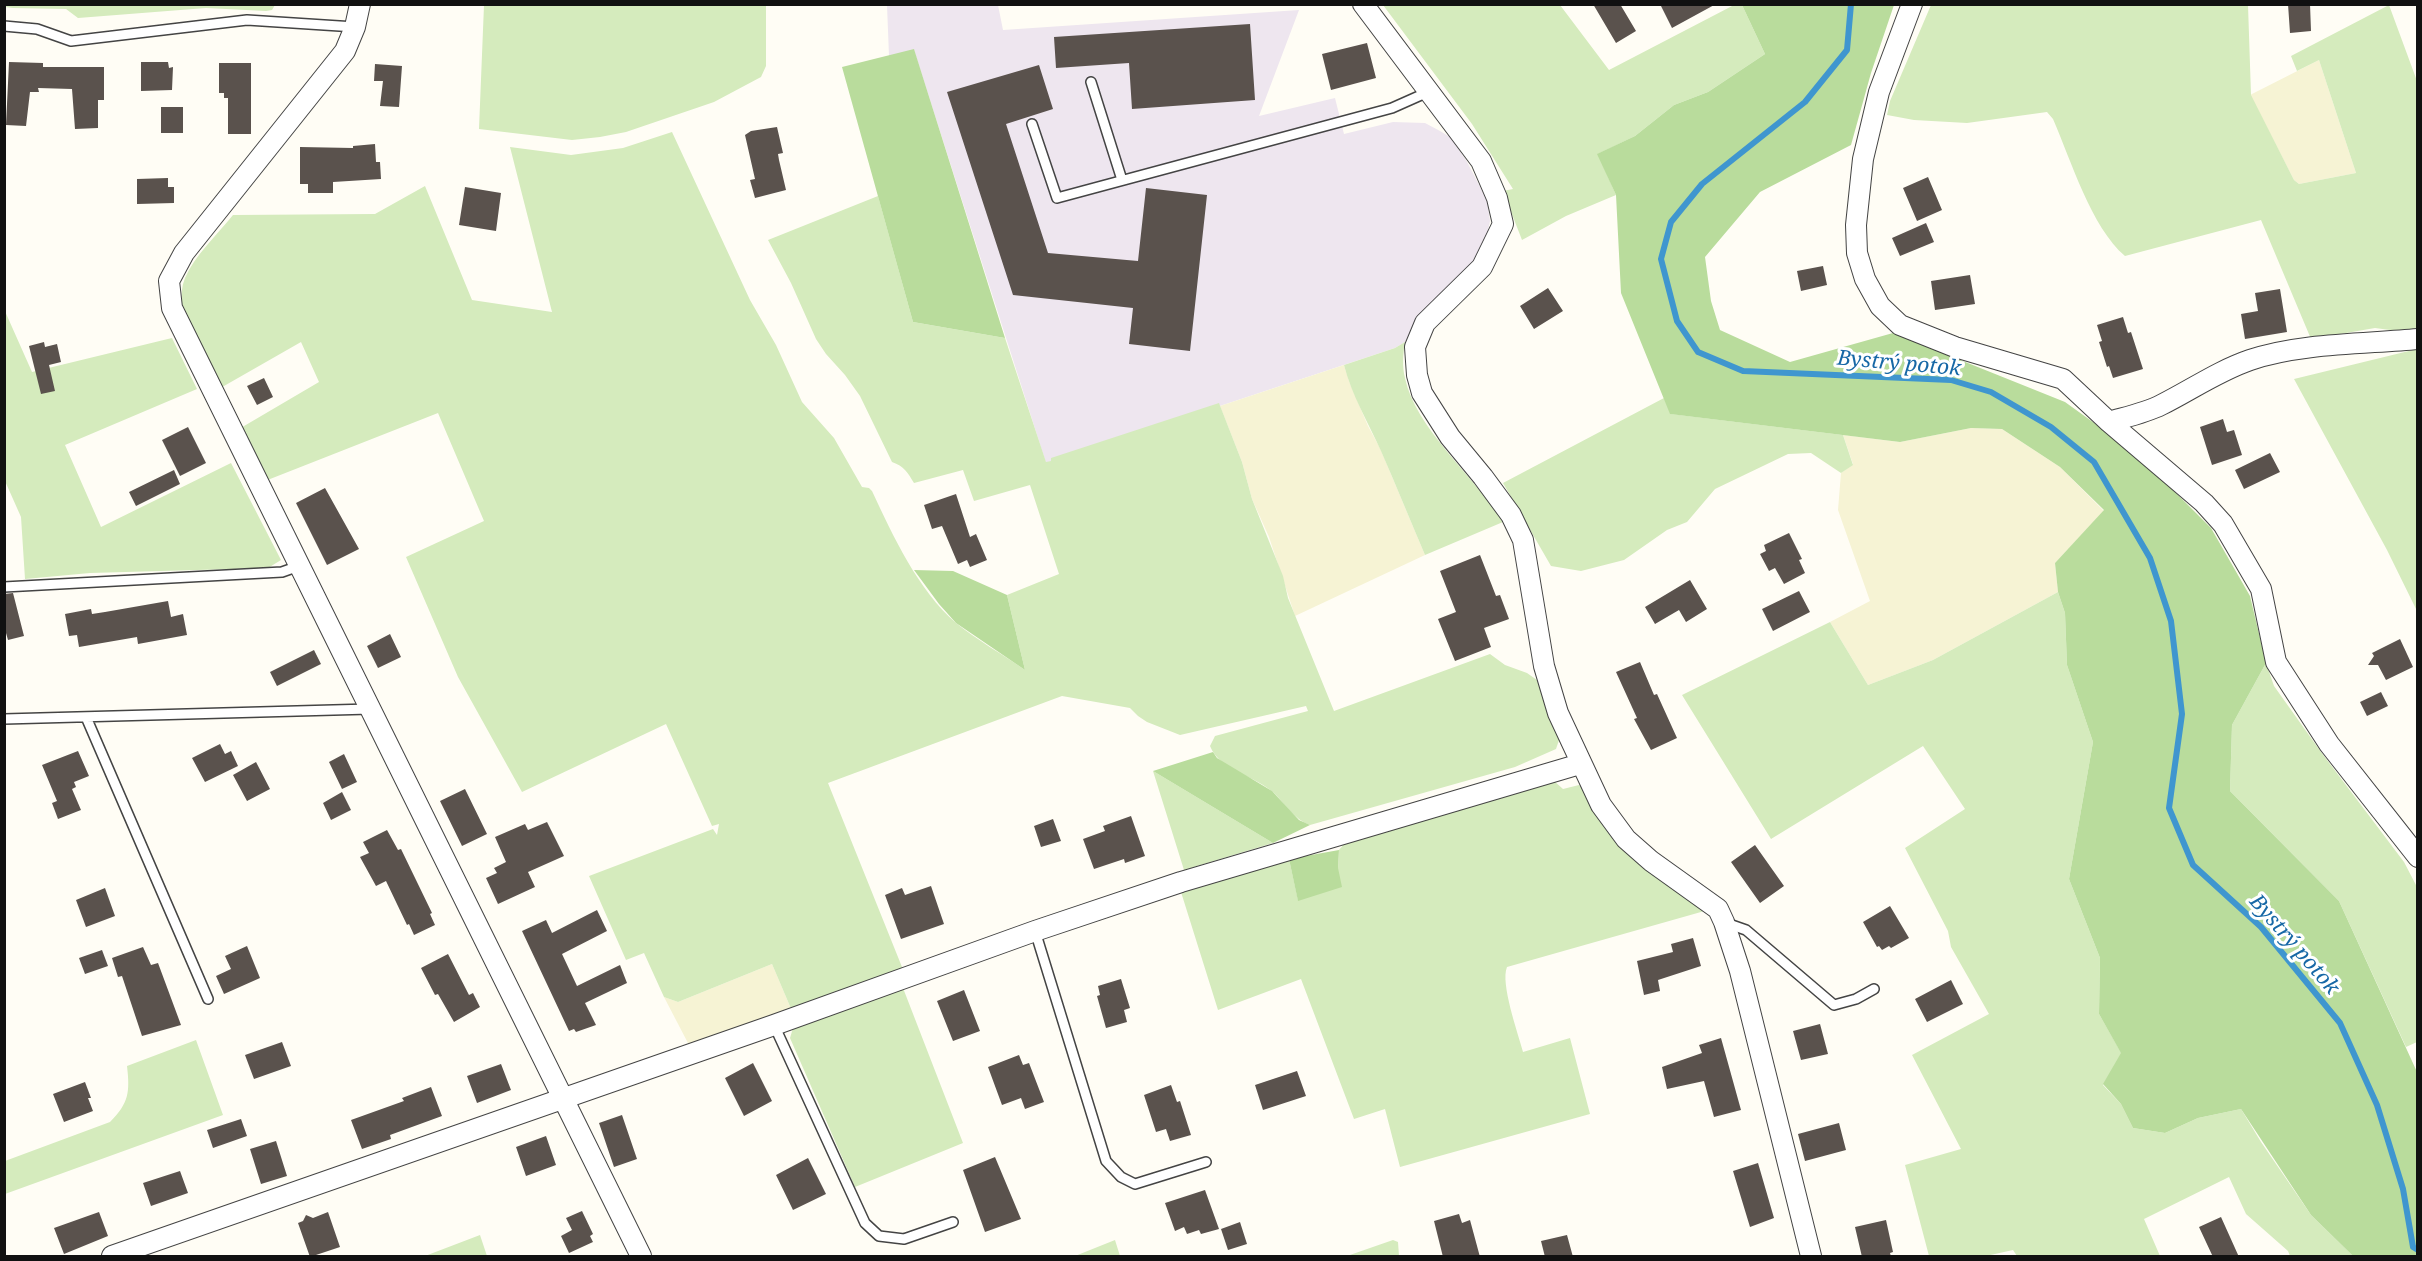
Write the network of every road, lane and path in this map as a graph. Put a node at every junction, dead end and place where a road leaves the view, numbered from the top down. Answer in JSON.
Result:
{"nodes":[{"id":1,"x":360,"y":4,"type":"edge"},
{"id":2,"x":1363,"y":4,"type":"edge"},
{"id":3,"x":1912,"y":4,"type":"edge"},
{"id":4,"x":4,"y":26,"type":"edge"},
{"id":5,"x":355,"y":27,"type":"junction"},
{"id":6,"x":1091,"y":82,"type":"dead end"},
{"id":7,"x":1428,"y":92,"type":"junction"},
{"id":8,"x":1032,"y":124,"type":"dead end"},
{"id":9,"x":1122,"y":180,"type":"junction"},
{"id":10,"x":2418,"y":339,"type":"edge"},
{"id":11,"x":2109,"y":422,"type":"junction"},
{"id":12,"x":298,"y":566,"type":"junction"},
{"id":13,"x":4,"y":586,"type":"edge"},
{"id":14,"x":370,"y":709,"type":"junction"},
{"id":15,"x":86,"y":717,"type":"junction"},
{"id":16,"x":4,"y":719,"type":"edge"},
{"id":17,"x":1580,"y":764,"type":"junction"},
{"id":18,"x":2418,"y":857,"type":"edge"},
{"id":19,"x":1724,"y":922,"type":"junction"},
{"id":20,"x":1035,"y":931,"type":"junction"},
{"id":21,"x":1874,"y":989,"type":"dead end"},
{"id":22,"x":208,"y":999,"type":"dead end"},
{"id":23,"x":774,"y":1026,"type":"junction"},
{"id":24,"x":563,"y":1100,"type":"junction"},
{"id":25,"x":1206,"y":1162,"type":"dead end"},
{"id":26,"x":953,"y":1222,"type":"dead end"},
{"id":27,"x":112,"y":1257,"type":"edge"},
{"id":28,"x":641,"y":1257,"type":"edge"},
{"id":29,"x":1811,"y":1257,"type":"edge"}],
"edges":[{"from":1,"to":5,"type":"street"},
{"from":2,"to":7,"type":"street"},
{"from":3,"to":11,"type":"street"},
{"from":4,"to":5,"type":"lane"},
{"from":5,"to":12,"type":"street"},
{"from":6,"to":9,"type":"lane"},
{"from":7,"to":9,"type":"lane"},
{"from":7,"to":17,"type":"street"},
{"from":8,"to":9,"type":"lane"},
{"from":10,"to":11,"type":"street"},
{"from":11,"to":18,"type":"street"},
{"from":12,"to":13,"type":"lane"},
{"from":12,"to":14,"type":"street"},
{"from":14,"to":15,"type":"lane"},
{"from":14,"to":24,"type":"street"},
{"from":15,"to":16,"type":"lane"},
{"from":15,"to":22,"type":"lane"},
{"from":17,"to":19,"type":"street"},
{"from":17,"to":20,"type":"street"},
{"from":19,"to":21,"type":"lane"},
{"from":19,"to":29,"type":"street"},
{"from":20,"to":23,"type":"street"},
{"from":20,"to":25,"type":"lane"},
{"from":23,"to":24,"type":"street"},
{"from":23,"to":26,"type":"lane"},
{"from":24,"to":27,"type":"street"},
{"from":24,"to":28,"type":"street"}]}
